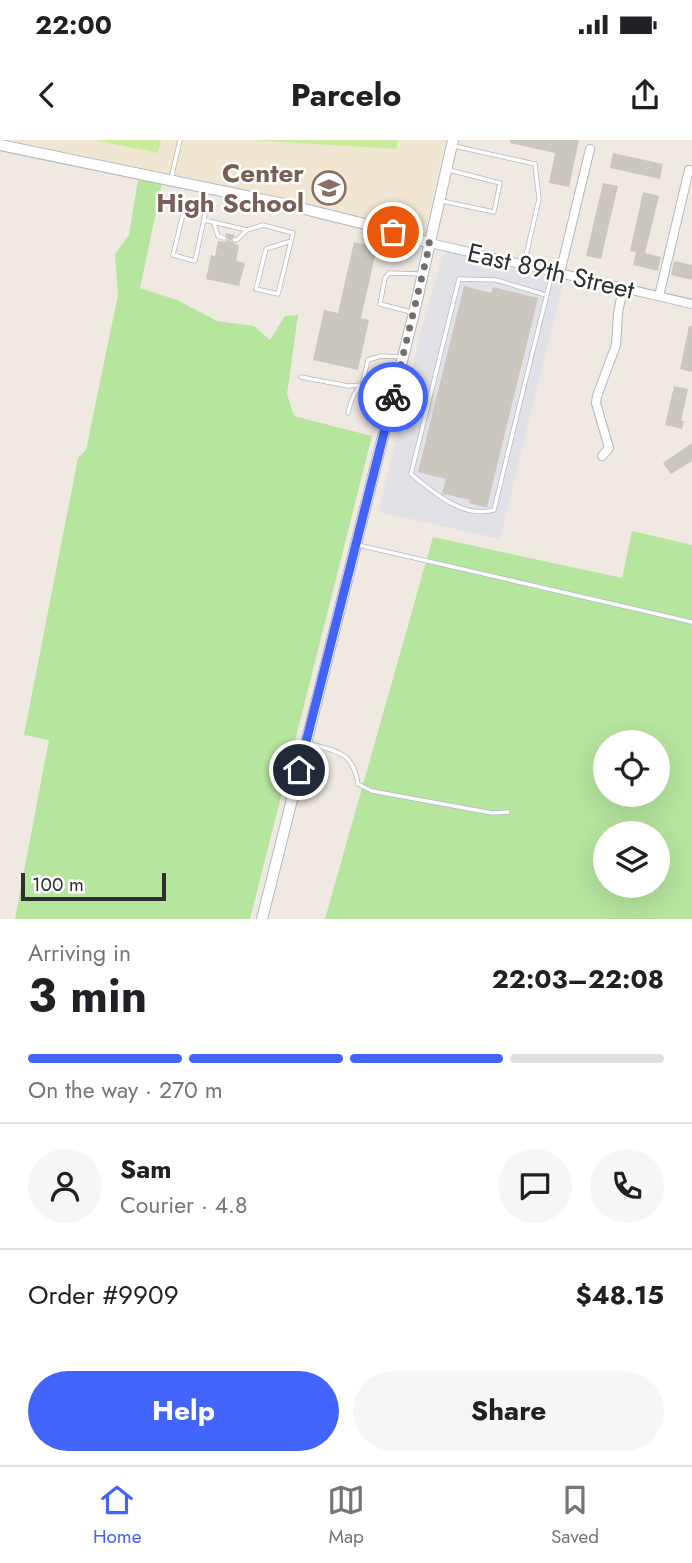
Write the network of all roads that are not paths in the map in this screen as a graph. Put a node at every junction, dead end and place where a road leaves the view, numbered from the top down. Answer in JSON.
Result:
{"nodes":[{"id":1,"x":180,"y":140,"type":"edge"},
{"id":2,"x":452,"y":143,"type":"edge"},
{"id":3,"x":0,"y":145,"type":"edge"},
{"id":4,"x":590,"y":149,"type":"dead end"},
{"id":5,"x":447,"y":170,"type":"junction"},
{"id":6,"x":689,"y":170,"type":"dead end"},
{"id":7,"x":170,"y":181,"type":"junction"},
{"id":8,"x":203,"y":188,"type":"junction"},
{"id":9,"x":440,"y":201,"type":"junction"},
{"id":10,"x":199,"y":207,"type":"junction"},
{"id":11,"x":204,"y":220,"type":"junction"},
{"id":12,"x":214,"y":223,"type":"junction"},
{"id":13,"x":247,"y":230,"type":"junction"},
{"id":14,"x":224,"y":238,"type":"dead end"},
{"id":15,"x":234,"y":240,"type":"dead end"},
{"id":16,"x":291,"y":242,"type":"junction"},
{"id":17,"x":430,"y":243,"type":"junction"},
{"id":18,"x":524,"y":265,"type":"junction"},
{"id":19,"x":556,"y":272,"type":"junction"},
{"id":20,"x":423,"y":274,"type":"junction"},
{"id":21,"x":623,"y":288,"type":"junction"},
{"id":22,"x":547,"y":295,"type":"junction"},
{"id":23,"x":659,"y":296,"type":"junction"},
{"id":24,"x":692,"y":304,"type":"edge"},
{"id":25,"x":414,"y":313,"type":"junction"},
{"id":26,"x":402,"y":357,"type":"junction"},
{"id":27,"x":301,"y":377,"type":"dead end"},
{"id":28,"x":362,"y":385,"type":"junction"},
{"id":29,"x":395,"y":388,"type":"junction"},
{"id":30,"x":348,"y":413,"type":"dead end"},
{"id":31,"x":602,"y":456,"type":"dead end"},
{"id":32,"x":356,"y":544,"type":"junction"},
{"id":33,"x":692,"y":622,"type":"edge"},
{"id":34,"x":306,"y":743,"type":"junction"},
{"id":35,"x":508,"y":811,"type":"dead end"},
{"id":36,"x":262,"y":919,"type":"edge"}],
"edges":[{"from":1,"to":7,"type":"lane"},
{"from":2,"to":5,"type":"main road"},
{"from":2,"to":18,"type":"lane"},
{"from":3,"to":7,"type":"main road","name":"East 89th Street"},
{"from":4,"to":19,"type":"street"},
{"from":5,"to":9,"type":"main road"},
{"from":5,"to":9,"type":"lane"},
{"from":6,"to":23,"type":"street"},
{"from":7,"to":8,"type":"main road","name":"East 89th Street"},
{"from":8,"to":10,"type":"lane"},
{"from":8,"to":17,"type":"main road","name":"East 89th Street"},
{"from":9,"to":17,"type":"main road"},
{"from":10,"to":11,"type":"lane"},
{"from":10,"to":11,"type":"lane"},
{"from":11,"to":12,"type":"lane"},
{"from":12,"to":13,"type":"lane"},
{"from":12,"to":14,"type":"lane"},
{"from":13,"to":15,"type":"lane"},
{"from":13,"to":16,"type":"lane"},
{"from":16,"to":16,"type":"lane"},
{"from":17,"to":18,"type":"street","name":"East 89th Street"},
{"from":17,"to":20,"type":"main road"},
{"from":18,"to":19,"type":"street","name":"East 89th Street"},
{"from":19,"to":21,"type":"street","name":"East 89th Street"},
{"from":19,"to":22,"type":"lane"},
{"from":20,"to":25,"type":"main road"},
{"from":20,"to":25,"type":"lane"},
{"from":21,"to":23,"type":"street","name":"East 89th Street"},
{"from":21,"to":31,"type":"street"},
{"from":22,"to":22,"type":"lane"},
{"from":23,"to":24,"type":"street","name":"East 89th Street"},
{"from":25,"to":26,"type":"main road"},
{"from":26,"to":28,"type":"lane"},
{"from":26,"to":29,"type":"main road"},
{"from":27,"to":28,"type":"lane"},
{"from":28,"to":29,"type":"lane"},
{"from":28,"to":30,"type":"lane"},
{"from":29,"to":32,"type":"main road"},
{"from":32,"to":33,"type":"lane"},
{"from":32,"to":34,"type":"main road"},
{"from":34,"to":35,"type":"lane"},
{"from":34,"to":36,"type":"main road"}]}
